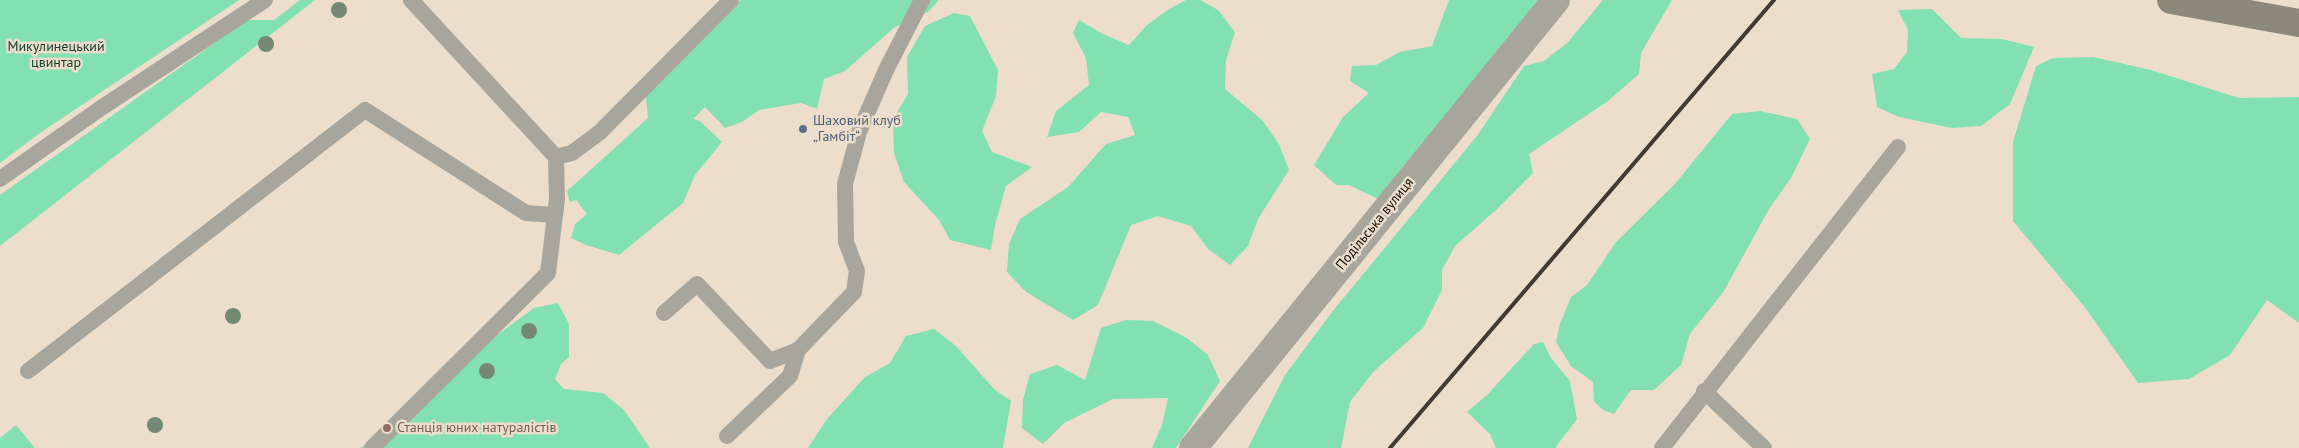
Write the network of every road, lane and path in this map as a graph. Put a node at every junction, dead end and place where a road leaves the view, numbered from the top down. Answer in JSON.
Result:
{"nodes":[{"id":1,"x":265,"y":0,"type":"edge"},
{"id":2,"x":411,"y":0,"type":"edge"},
{"id":3,"x":731,"y":0,"type":"edge"},
{"id":4,"x":922,"y":0,"type":"edge"},
{"id":5,"x":1556,"y":0,"type":"edge"},
{"id":6,"x":2171,"y":0,"type":"edge"},
{"id":7,"x":2299,"y":23,"type":"edge"},
{"id":8,"x":1898,"y":147,"type":"dead end"},
{"id":9,"x":556,"y":157,"type":"junction"},
{"id":10,"x":0,"y":179,"type":"edge"},
{"id":11,"x":555,"y":215,"type":"junction"},
{"id":12,"x":664,"y":313,"type":"dead end"},
{"id":13,"x":798,"y":350,"type":"junction"},
{"id":14,"x":28,"y":371,"type":"dead end"},
{"id":15,"x":1704,"y":391,"type":"junction"},
{"id":16,"x":727,"y":436,"type":"dead end"},
{"id":17,"x":372,"y":448,"type":"edge"},
{"id":18,"x":1193,"y":448,"type":"edge"},
{"id":19,"x":1662,"y":448,"type":"edge"},
{"id":20,"x":1764,"y":448,"type":"edge"}],
"edges":[{"from":1,"to":10,"type":"lane"},
{"from":2,"to":9,"type":"lane"},
{"from":3,"to":9,"type":"lane"},
{"from":4,"to":13,"type":"lane"},
{"from":5,"to":18,"type":"street","name":"Подільська вулиця"},
{"from":6,"to":7,"type":"main road"},
{"from":8,"to":15,"type":"lane"},
{"from":9,"to":11,"type":"lane"},
{"from":11,"to":14,"type":"lane"},
{"from":11,"to":17,"type":"lane"},
{"from":12,"to":13,"type":"lane"},
{"from":13,"to":16,"type":"lane"},
{"from":15,"to":19,"type":"lane"},
{"from":15,"to":20,"type":"lane"}]}
